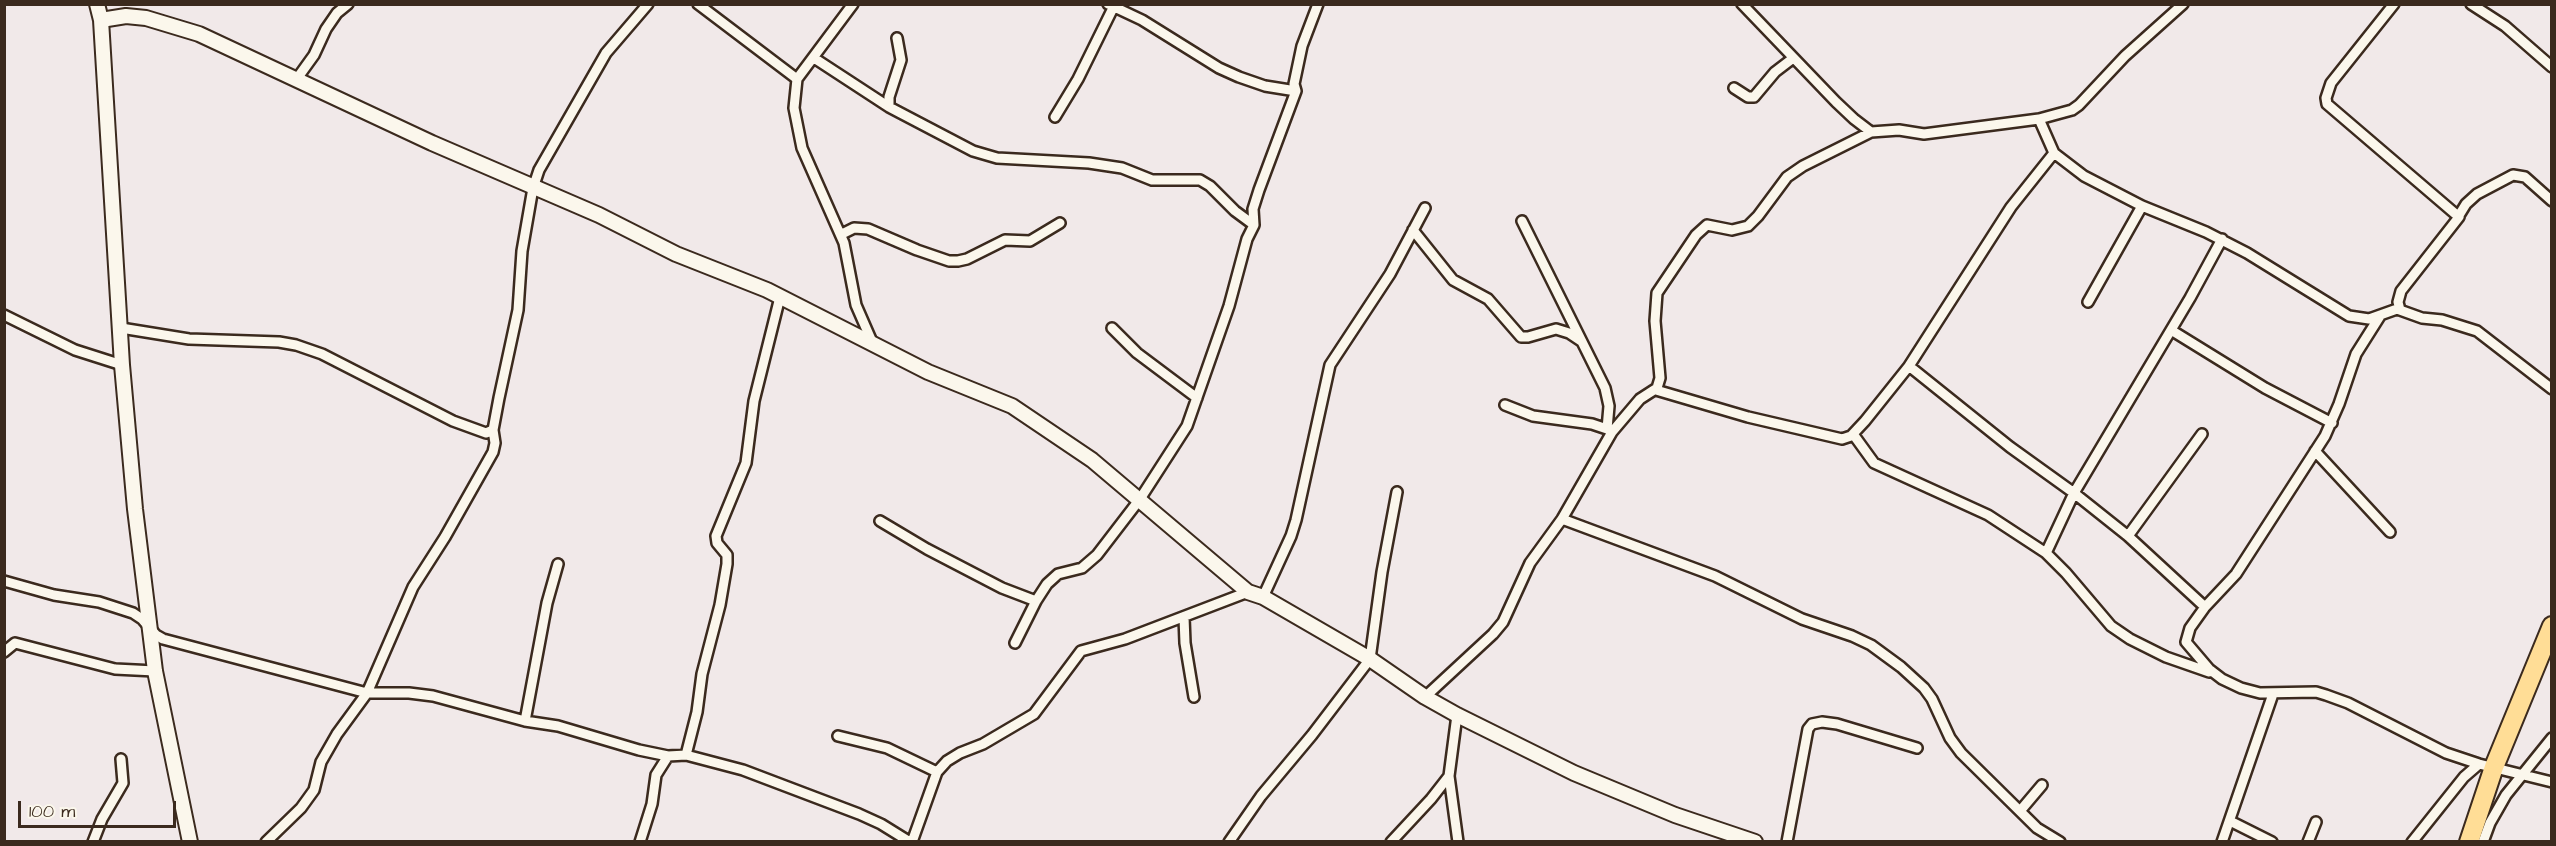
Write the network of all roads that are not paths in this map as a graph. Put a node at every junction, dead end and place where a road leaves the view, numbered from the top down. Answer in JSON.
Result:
{"nodes":[{"id":1,"x":97,"y":4,"type":"edge"},
{"id":2,"x":348,"y":4,"type":"edge"},
{"id":3,"x":648,"y":4,"type":"edge"},
{"id":4,"x":698,"y":4,"type":"edge"},
{"id":5,"x":853,"y":4,"type":"edge"},
{"id":6,"x":1318,"y":4,"type":"edge"},
{"id":7,"x":1742,"y":4,"type":"edge"},
{"id":8,"x":2183,"y":4,"type":"edge"},
{"id":9,"x":2471,"y":4,"type":"edge"},
{"id":10,"x":1111,"y":5,"type":"edge"},
{"id":11,"x":2391,"y":5,"type":"edge"},
{"id":12,"x":100,"y":20,"type":"junction"},
{"id":13,"x":897,"y":38,"type":"dead end"},
{"id":14,"x":814,"y":58,"type":"junction"},
{"id":15,"x":1792,"y":59,"type":"junction"},
{"id":16,"x":2552,"y":67,"type":"edge"},
{"id":17,"x":796,"y":79,"type":"junction"},
{"id":18,"x":296,"y":80,"type":"junction"},
{"id":19,"x":1734,"y":88,"type":"dead end"},
{"id":20,"x":1296,"y":91,"type":"junction"},
{"id":21,"x":889,"y":107,"type":"junction"},
{"id":22,"x":1055,"y":117,"type":"dead end"},
{"id":23,"x":2039,"y":119,"type":"junction"},
{"id":24,"x":1871,"y":132,"type":"junction"},
{"id":25,"x":2054,"y":153,"type":"junction"},
{"id":26,"x":533,"y":188,"type":"junction"},
{"id":27,"x":2552,"y":201,"type":"edge"},
{"id":28,"x":2142,"y":206,"type":"junction"},
{"id":29,"x":1425,"y":208,"type":"dead end"},
{"id":30,"x":2458,"y":217,"type":"junction"},
{"id":31,"x":1522,"y":221,"type":"dead end"},
{"id":32,"x":1060,"y":224,"type":"dead end"},
{"id":33,"x":1254,"y":225,"type":"junction"},
{"id":34,"x":1413,"y":230,"type":"junction"},
{"id":35,"x":842,"y":234,"type":"junction"},
{"id":36,"x":2222,"y":239,"type":"junction"},
{"id":37,"x":780,"y":297,"type":"junction"},
{"id":38,"x":2088,"y":302,"type":"dead end"},
{"id":39,"x":2400,"y":310,"type":"junction"},
{"id":40,"x":4,"y":315,"type":"edge"},
{"id":41,"x":2380,"y":316,"type":"junction"},
{"id":42,"x":120,"y":328,"type":"junction"},
{"id":43,"x":1112,"y":328,"type":"dead end"},
{"id":44,"x":2171,"y":330,"type":"junction"},
{"id":45,"x":1583,"y":342,"type":"junction"},
{"id":46,"x":874,"y":346,"type":"junction"},
{"id":47,"x":122,"y":365,"type":"junction"},
{"id":48,"x":1909,"y":366,"type":"junction"},
{"id":49,"x":2552,"y":389,"type":"edge"},
{"id":50,"x":1656,"y":390,"type":"junction"},
{"id":51,"x":1197,"y":398,"type":"junction"},
{"id":52,"x":1505,"y":405,"type":"dead end"},
{"id":53,"x":2332,"y":423,"type":"junction"},
{"id":54,"x":493,"y":430,"type":"junction"},
{"id":55,"x":1610,"y":430,"type":"junction"},
{"id":56,"x":1853,"y":434,"type":"junction"},
{"id":57,"x":2202,"y":434,"type":"dead end"},
{"id":58,"x":2315,"y":451,"type":"junction"},
{"id":59,"x":1397,"y":492,"type":"dead end"},
{"id":60,"x":2073,"y":493,"type":"junction"},
{"id":61,"x":1140,"y":500,"type":"junction"},
{"id":62,"x":1562,"y":519,"type":"junction"},
{"id":63,"x":880,"y":521,"type":"dead end"},
{"id":64,"x":2390,"y":532,"type":"dead end"},
{"id":65,"x":2128,"y":536,"type":"junction"},
{"id":66,"x":2046,"y":553,"type":"junction"},
{"id":67,"x":558,"y":564,"type":"dead end"},
{"id":68,"x":4,"y":581,"type":"edge"},
{"id":69,"x":1248,"y":592,"type":"junction"},
{"id":70,"x":1263,"y":597,"type":"junction"},
{"id":71,"x":1036,"y":601,"type":"junction"},
{"id":72,"x":2205,"y":607,"type":"junction"},
{"id":73,"x":1184,"y":617,"type":"junction"},
{"id":74,"x":2552,"y":626,"type":"edge"},
{"id":75,"x":150,"y":628,"type":"junction"},
{"id":76,"x":1016,"y":643,"type":"dead end"},
{"id":77,"x":4,"y":652,"type":"edge"},
{"id":78,"x":1370,"y":659,"type":"junction"},
{"id":79,"x":155,"y":671,"type":"junction"},
{"id":80,"x":2214,"y":673,"type":"junction"},
{"id":81,"x":367,"y":693,"type":"junction"},
{"id":82,"x":2273,"y":694,"type":"junction"},
{"id":83,"x":1194,"y":697,"type":"dead end"},
{"id":84,"x":1425,"y":697,"type":"junction"},
{"id":85,"x":1457,"y":715,"type":"junction"},
{"id":86,"x":525,"y":721,"type":"junction"},
{"id":87,"x":838,"y":736,"type":"dead end"},
{"id":88,"x":2552,"y":738,"type":"edge"},
{"id":89,"x":1917,"y":748,"type":"dead end"},
{"id":90,"x":686,"y":755,"type":"junction"},
{"id":91,"x":668,"y":756,"type":"junction"},
{"id":92,"x":121,"y":759,"type":"dead end"},
{"id":93,"x":2487,"y":766,"type":"junction"},
{"id":94,"x":937,"y":772,"type":"junction"},
{"id":95,"x":2522,"y":774,"type":"junction"},
{"id":96,"x":1449,"y":776,"type":"junction"},
{"id":97,"x":2552,"y":782,"type":"edge"},
{"id":98,"x":2042,"y":785,"type":"dead end"},
{"id":99,"x":2020,"y":811,"type":"junction"},
{"id":100,"x":2230,"y":821,"type":"junction"},
{"id":101,"x":2316,"y":822,"type":"dead end"},
{"id":102,"x":93,"y":842,"type":"edge"},
{"id":103,"x":190,"y":842,"type":"edge"},
{"id":104,"x":266,"y":842,"type":"edge"},
{"id":105,"x":640,"y":842,"type":"edge"},
{"id":106,"x":911,"y":842,"type":"edge"},
{"id":107,"x":1229,"y":842,"type":"edge"},
{"id":108,"x":1391,"y":842,"type":"edge"},
{"id":109,"x":1458,"y":842,"type":"edge"},
{"id":110,"x":1755,"y":842,"type":"edge"},
{"id":111,"x":1787,"y":842,"type":"edge"},
{"id":112,"x":2060,"y":842,"type":"edge"},
{"id":113,"x":2222,"y":842,"type":"edge"},
{"id":114,"x":2272,"y":842,"type":"edge"},
{"id":115,"x":2308,"y":842,"type":"edge"},
{"id":116,"x":2412,"y":842,"type":"edge"},
{"id":117,"x":2469,"y":842,"type":"edge"},
{"id":118,"x":2483,"y":842,"type":"edge"}],
"edges":[{"from":1,"to":12,"type":"street"},
{"from":2,"to":18,"type":"street"},
{"from":3,"to":26,"type":"street"},
{"from":4,"to":17,"type":"street"},
{"from":5,"to":14,"type":"street"},
{"from":6,"to":20,"type":"street"},
{"from":7,"to":15,"type":"street"},
{"from":8,"to":23,"type":"street"},
{"from":9,"to":16,"type":"street"},
{"from":10,"to":20,"type":"street"},
{"from":10,"to":22,"type":"street"},
{"from":11,"to":30,"type":"street"},
{"from":12,"to":18,"type":"street"},
{"from":12,"to":42,"type":"street"},
{"from":13,"to":21,"type":"street"},
{"from":14,"to":17,"type":"street"},
{"from":14,"to":21,"type":"street"},
{"from":15,"to":19,"type":"street"},
{"from":15,"to":24,"type":"street"},
{"from":17,"to":35,"type":"street"},
{"from":18,"to":26,"type":"street"},
{"from":20,"to":33,"type":"street"},
{"from":21,"to":33,"type":"street"},
{"from":23,"to":24,"type":"street"},
{"from":23,"to":25,"type":"street"},
{"from":24,"to":50,"type":"street"},
{"from":25,"to":28,"type":"street"},
{"from":25,"to":48,"type":"street"},
{"from":26,"to":37,"type":"street"},
{"from":26,"to":54,"type":"street"},
{"from":27,"to":30,"type":"street"},
{"from":28,"to":36,"type":"street"},
{"from":28,"to":38,"type":"street"},
{"from":29,"to":34,"type":"street"},
{"from":30,"to":39,"type":"street"},
{"from":31,"to":45,"type":"street"},
{"from":32,"to":35,"type":"street"},
{"from":33,"to":51,"type":"street"},
{"from":34,"to":45,"type":"street"},
{"from":34,"to":70,"type":"street"},
{"from":35,"to":46,"type":"street"},
{"from":36,"to":41,"type":"street"},
{"from":36,"to":44,"type":"street"},
{"from":37,"to":46,"type":"street"},
{"from":37,"to":90,"type":"street"},
{"from":39,"to":41,"type":"street"},
{"from":39,"to":49,"type":"street"},
{"from":40,"to":47,"type":"street"},
{"from":41,"to":53,"type":"street"},
{"from":42,"to":47,"type":"street"},
{"from":42,"to":54,"type":"street"},
{"from":43,"to":51,"type":"street"},
{"from":44,"to":53,"type":"street"},
{"from":44,"to":60,"type":"street"},
{"from":45,"to":55,"type":"street"},
{"from":46,"to":61,"type":"street"},
{"from":47,"to":75,"type":"street"},
{"from":48,"to":56,"type":"street"},
{"from":48,"to":60,"type":"street"},
{"from":50,"to":55,"type":"street"},
{"from":50,"to":56,"type":"street"},
{"from":51,"to":61,"type":"street"},
{"from":52,"to":55,"type":"street"},
{"from":53,"to":58,"type":"street"},
{"from":54,"to":81,"type":"street"},
{"from":55,"to":62,"type":"street"},
{"from":56,"to":66,"type":"street"},
{"from":57,"to":65,"type":"street"},
{"from":58,"to":64,"type":"street"},
{"from":58,"to":72,"type":"street"},
{"from":59,"to":78,"type":"street"},
{"from":60,"to":65,"type":"street"},
{"from":60,"to":66,"type":"street"},
{"from":61,"to":69,"type":"street"},
{"from":61,"to":71,"type":"street"},
{"from":62,"to":84,"type":"street"},
{"from":62,"to":99,"type":"street"},
{"from":63,"to":71,"type":"street"},
{"from":65,"to":72,"type":"street"},
{"from":66,"to":80,"type":"street"},
{"from":67,"to":86,"type":"street"},
{"from":68,"to":75,"type":"street"},
{"from":69,"to":70,"type":"street"},
{"from":69,"to":73,"type":"street"},
{"from":70,"to":78,"type":"street"},
{"from":71,"to":76,"type":"street"},
{"from":72,"to":80,"type":"street"},
{"from":73,"to":83,"type":"street"},
{"from":73,"to":94,"type":"street"},
{"from":74,"to":93,"type":"highway"},
{"from":75,"to":79,"type":"street"},
{"from":75,"to":81,"type":"street"},
{"from":77,"to":79,"type":"street"},
{"from":78,"to":84,"type":"street"},
{"from":78,"to":107,"type":"street"},
{"from":79,"to":103,"type":"street"},
{"from":80,"to":82,"type":"street"},
{"from":81,"to":86,"type":"street"},
{"from":81,"to":104,"type":"street"},
{"from":82,"to":93,"type":"street"},
{"from":82,"to":100,"type":"street"},
{"from":84,"to":85,"type":"street"},
{"from":85,"to":96,"type":"street"},
{"from":85,"to":110,"type":"street"},
{"from":86,"to":91,"type":"street"},
{"from":87,"to":94,"type":"street"},
{"from":88,"to":95,"type":"street"},
{"from":89,"to":111,"type":"street"},
{"from":90,"to":91,"type":"street"},
{"from":90,"to":106,"type":"street"},
{"from":91,"to":105,"type":"street"},
{"from":92,"to":102,"type":"street"},
{"from":93,"to":95,"type":"street"},
{"from":93,"to":116,"type":"street"},
{"from":93,"to":117,"type":"highway"},
{"from":94,"to":106,"type":"street"},
{"from":95,"to":97,"type":"street"},
{"from":95,"to":118,"type":"street"},
{"from":96,"to":108,"type":"street"},
{"from":96,"to":109,"type":"street"},
{"from":98,"to":99,"type":"street"},
{"from":99,"to":112,"type":"street"},
{"from":100,"to":113,"type":"street"},
{"from":100,"to":114,"type":"street"},
{"from":101,"to":115,"type":"street"}]}
